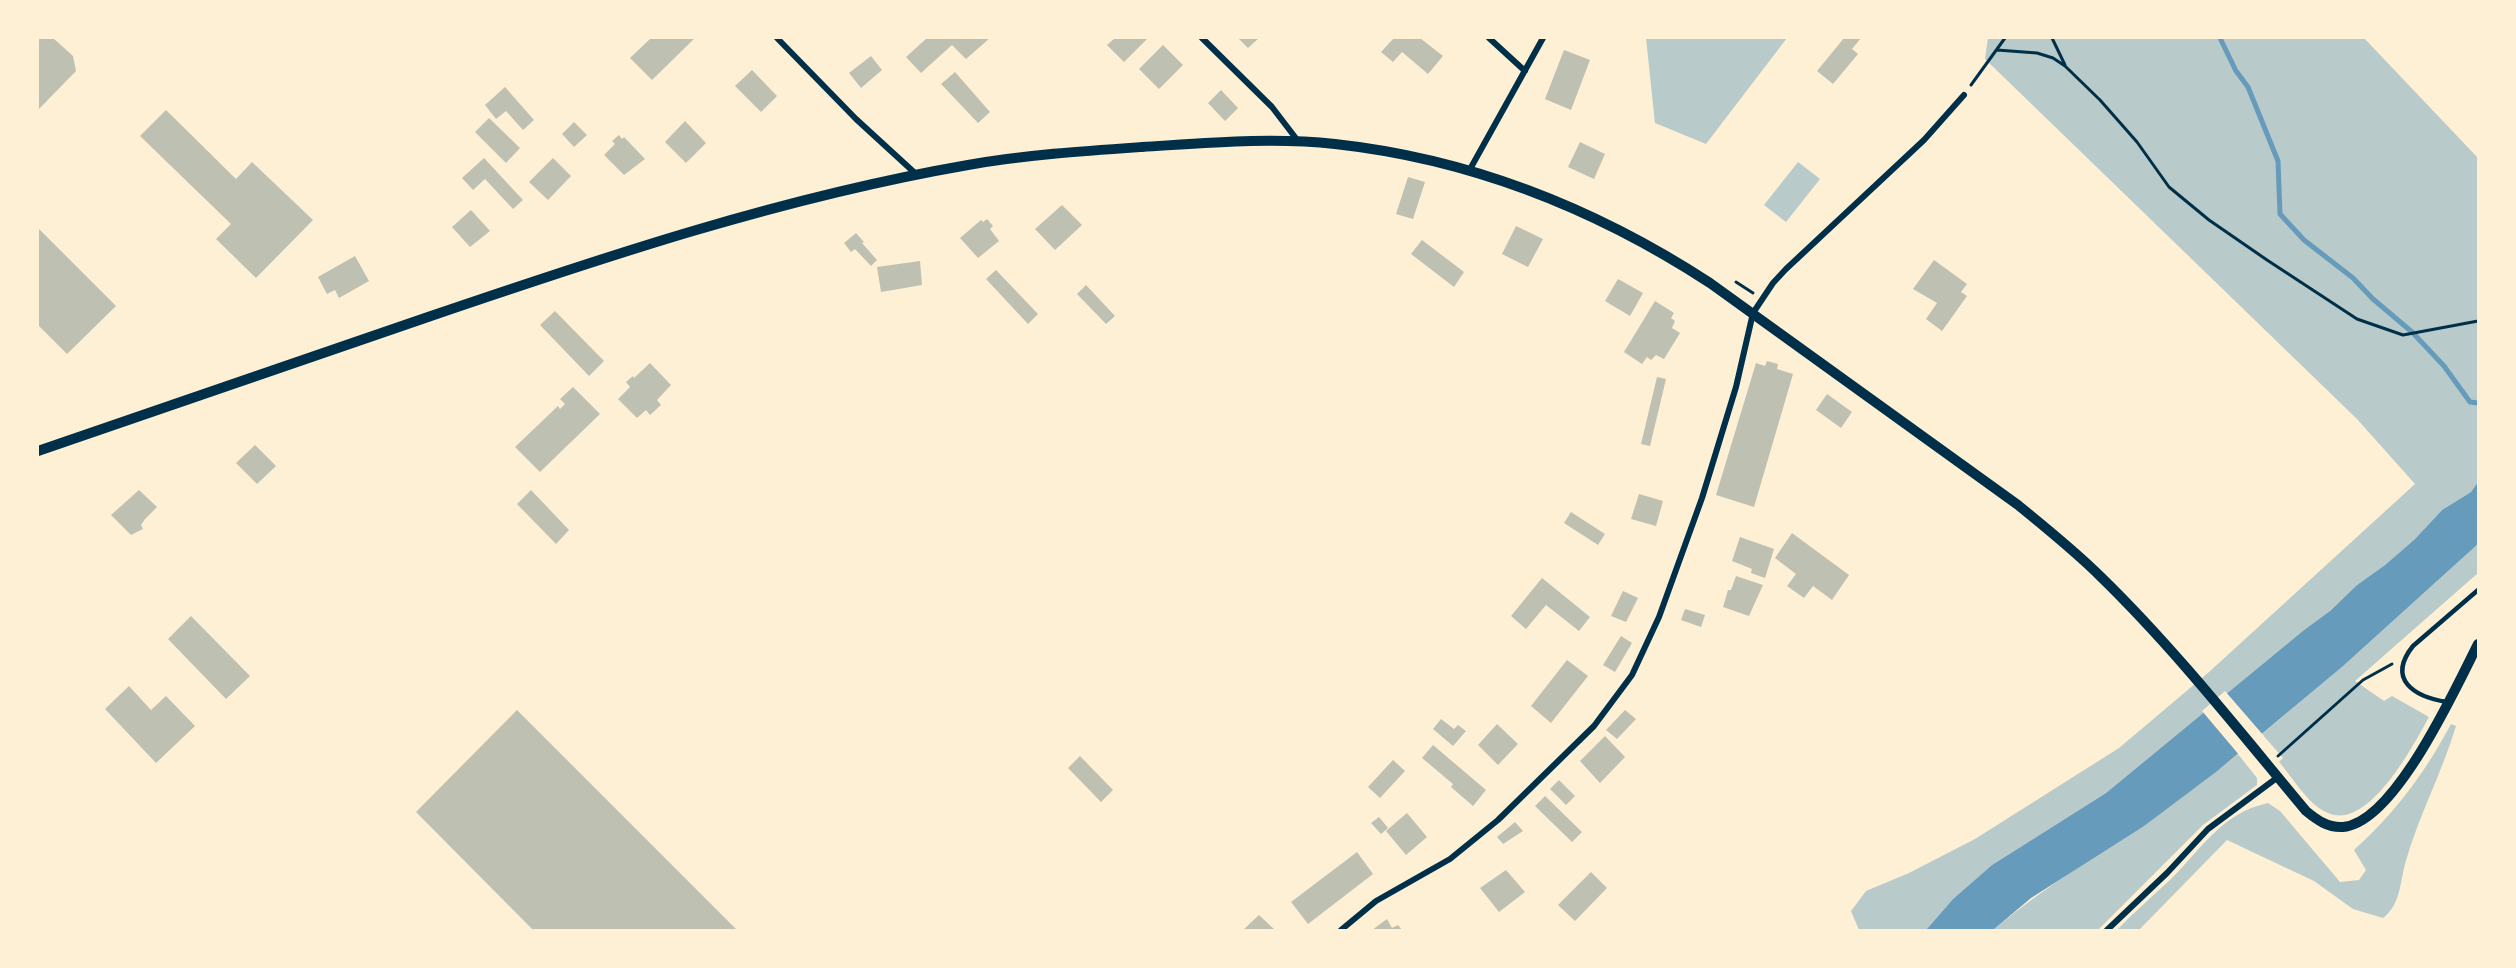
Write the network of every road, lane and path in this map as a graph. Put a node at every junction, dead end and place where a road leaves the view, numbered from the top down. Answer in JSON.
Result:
{"nodes":[{"id":1,"x":777,"y":38,"type":"edge"},
{"id":2,"x":1202,"y":38,"type":"edge"},
{"id":3,"x":1489,"y":38,"type":"edge"},
{"id":4,"x":1543,"y":38,"type":"edge"},
{"id":5,"x":2005,"y":38,"type":"edge"},
{"id":6,"x":2052,"y":38,"type":"edge"},
{"id":7,"x":1997,"y":50,"type":"junction"},
{"id":8,"x":2066,"y":66,"type":"junction"},
{"id":9,"x":1525,"y":71,"type":"junction"},
{"id":10,"x":1964,"y":95,"type":"joint"},
{"id":11,"x":1299,"y":141,"type":"junction"},
{"id":12,"x":1469,"y":171,"type":"junction"},
{"id":13,"x":916,"y":175,"type":"junction"},
{"id":14,"x":1734,"y":280,"type":"dead end"},
{"id":15,"x":1762,"y":298,"type":"junction"},
{"id":16,"x":1753,"y":313,"type":"junction"},
{"id":17,"x":2478,"y":321,"type":"edge"},
{"id":18,"x":38,"y":452,"type":"edge"},
{"id":19,"x":2478,"y":590,"type":"edge"},
{"id":20,"x":2478,"y":644,"type":"edge"},
{"id":21,"x":2405,"y":657,"type":"junction"},
{"id":22,"x":2448,"y":702,"type":"junction"},
{"id":23,"x":2284,"y":751,"type":"dead end"},
{"id":24,"x":2278,"y":777,"type":"junction"},
{"id":25,"x":1341,"y":930,"type":"edge"},
{"id":26,"x":2107,"y":930,"type":"edge"}],
"edges":[{"from":1,"to":13,"type":"street"},
{"from":2,"to":11,"type":"street"},
{"from":3,"to":9,"type":"street"},
{"from":4,"to":9,"type":"street"},
{"from":5,"to":7,"type":"path"},
{"from":6,"to":8,"type":"path"},
{"from":7,"to":8,"type":"path"},
{"from":7,"to":10,"type":"path"},
{"from":8,"to":17,"type":"path"},
{"from":9,"to":12,"type":"street"},
{"from":10,"to":15,"type":"street"},
{"from":11,"to":12,"type":"street"},
{"from":11,"to":13,"type":"street"},
{"from":12,"to":16,"type":"street"},
{"from":13,"to":18,"type":"street"},
{"from":14,"to":15,"type":"path"},
{"from":15,"to":16,"type":"street"},
{"from":16,"to":24,"type":"street"},
{"from":16,"to":25,"type":"street"},
{"from":19,"to":21,"type":"lane"},
{"from":20,"to":22,"type":"street"},
{"from":21,"to":22,"type":"lane"},
{"from":21,"to":23,"type":"path"},
{"from":22,"to":24,"type":"street"},
{"from":24,"to":26,"type":"street"}]}
